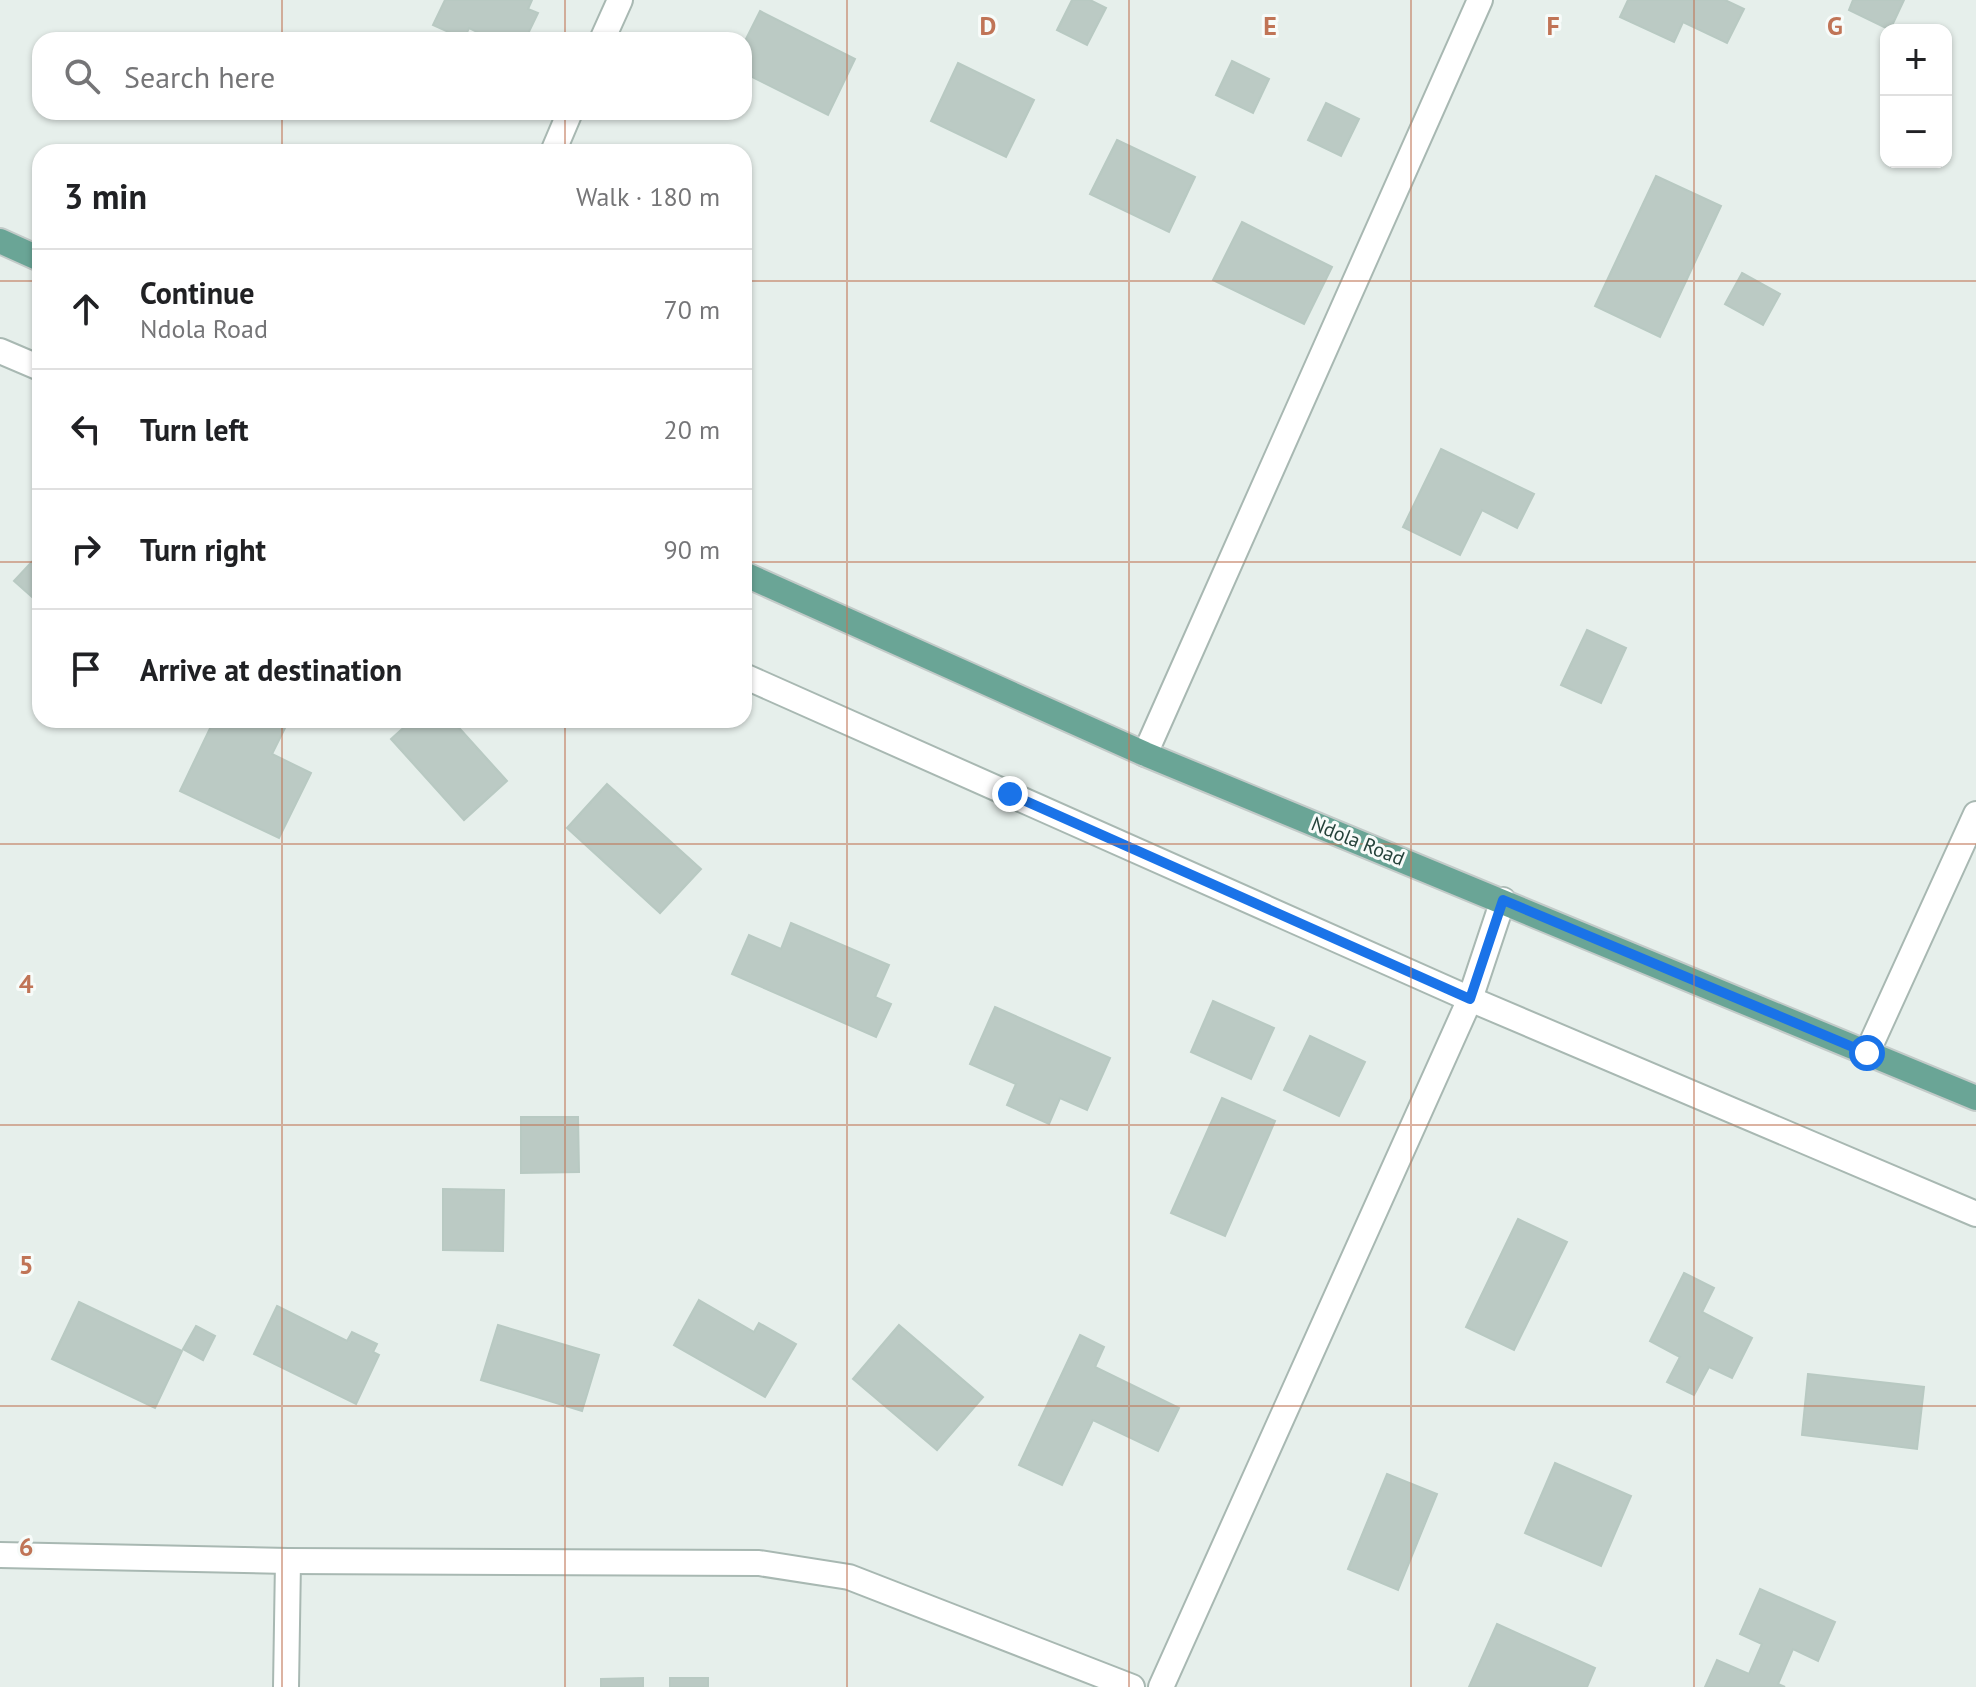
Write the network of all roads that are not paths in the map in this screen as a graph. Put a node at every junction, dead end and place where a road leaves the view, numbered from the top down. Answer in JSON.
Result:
{"nodes":[{"id":1,"x":620,"y":0,"type":"edge"},
{"id":2,"x":1480,"y":0,"type":"edge"},
{"id":3,"x":606,"y":32,"type":"edge"},
{"id":4,"x":567,"y":120,"type":"edge"},
{"id":5,"x":556,"y":144,"type":"edge"},
{"id":6,"x":0,"y":241,"type":"edge"},
{"id":7,"x":32,"y":255,"type":"edge"},
{"id":8,"x":0,"y":351,"type":"edge"},
{"id":9,"x":32,"y":365,"type":"edge"},
{"id":10,"x":752,"y":578,"type":"edge"},
{"id":11,"x":752,"y":680,"type":"edge"},
{"id":12,"x":1145,"y":754,"type":"junction"},
{"id":13,"x":1976,"y":814,"type":"edge"},
{"id":14,"x":1503,"y":900,"type":"junction"},
{"id":15,"x":1470,"y":999,"type":"junction"},
{"id":16,"x":1867,"y":1053,"type":"junction"},
{"id":17,"x":1976,"y":1098,"type":"edge"},
{"id":18,"x":1976,"y":1214,"type":"edge"},
{"id":19,"x":0,"y":1555,"type":"edge"},
{"id":20,"x":288,"y":1561,"type":"junction"},
{"id":21,"x":1085,"y":1678,"type":"edge"},
{"id":22,"x":286,"y":1687,"type":"edge"},
{"id":23,"x":1132,"y":1687,"type":"edge"},
{"id":24,"x":1161,"y":1687,"type":"edge"}],
"edges":[{"from":1,"to":3,"type":"street"},
{"from":2,"to":12,"type":"street"},
{"from":4,"to":5,"type":"street"},
{"from":6,"to":7,"type":"main road"},
{"from":8,"to":9,"type":"street"},
{"from":10,"to":12,"type":"main road","name":"Ndola Road"},
{"from":11,"to":15,"type":"street"},
{"from":12,"to":14,"type":"main road","name":"Ndola Road"},
{"from":13,"to":16,"type":"street"},
{"from":14,"to":15,"type":"street"},
{"from":14,"to":16,"type":"main road","name":"Ndola Road"},
{"from":15,"to":18,"type":"street"},
{"from":15,"to":24,"type":"street"},
{"from":16,"to":17,"type":"main road","name":"Ndola Road"},
{"from":19,"to":20,"type":"street"},
{"from":20,"to":21,"type":"street"},
{"from":20,"to":22,"type":"street"},
{"from":21,"to":23,"type":"street"}]}
